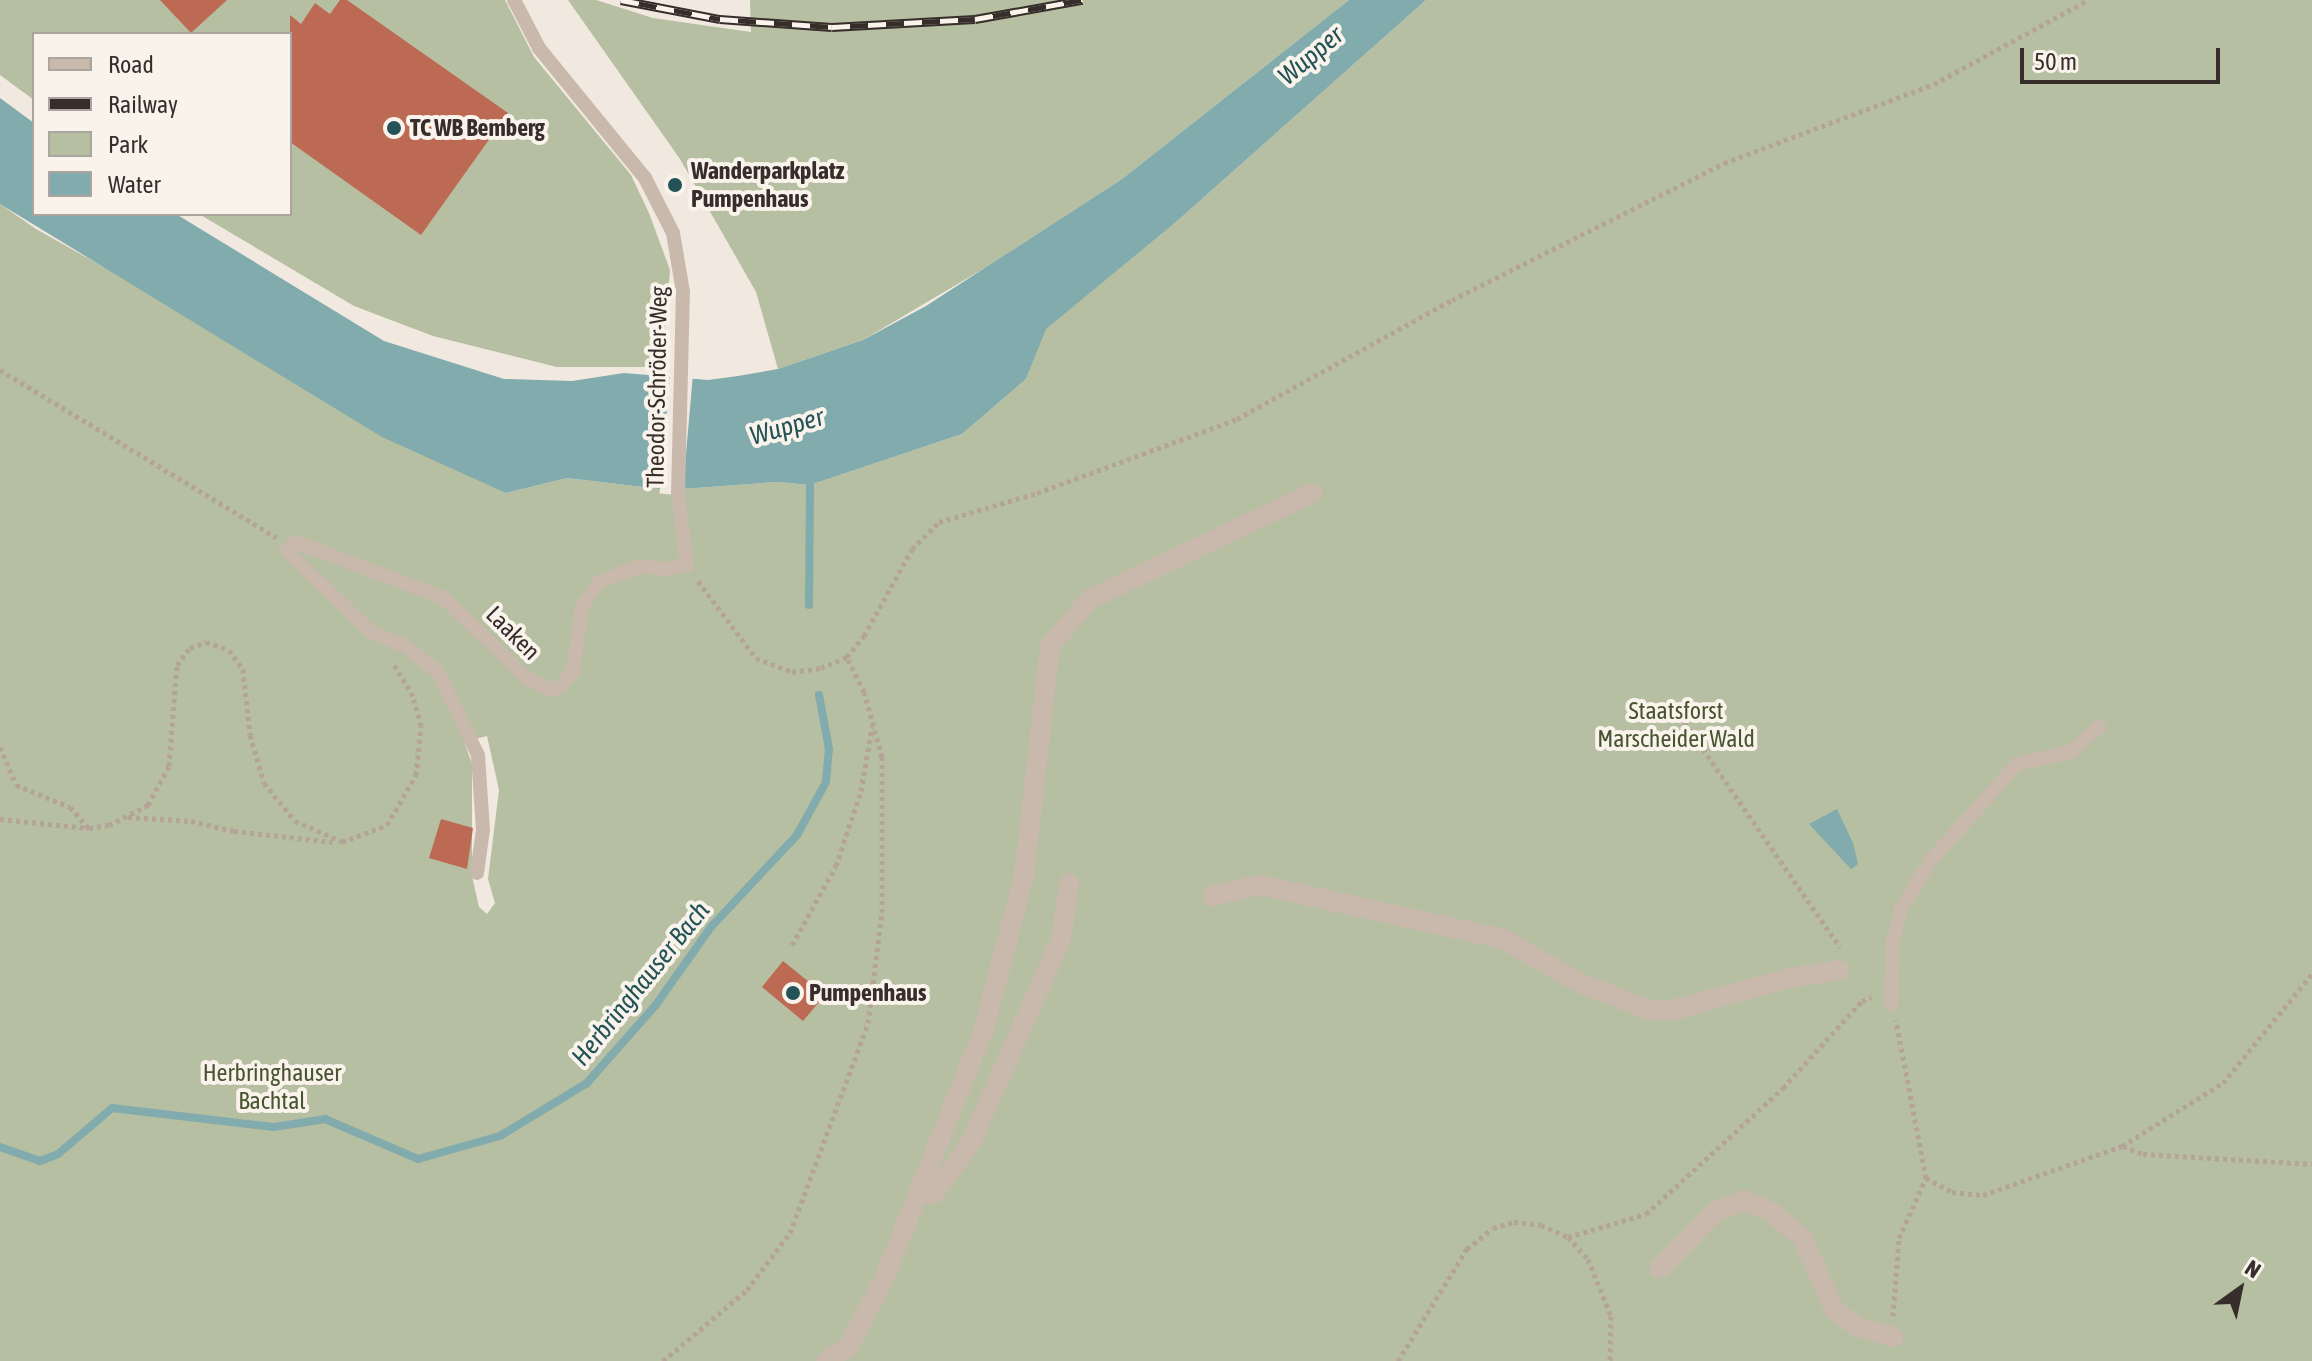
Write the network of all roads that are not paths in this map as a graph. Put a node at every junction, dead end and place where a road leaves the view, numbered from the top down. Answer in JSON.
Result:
{"nodes":[{"id":1,"x":514,"y":0,"type":"edge"},
{"id":2,"x":1312,"y":493,"type":"dead end"},
{"id":3,"x":687,"y":565,"type":"joint"},
{"id":4,"x":2099,"y":727,"type":"dead end"},
{"id":5,"x":477,"y":873,"type":"dead end"},
{"id":6,"x":1069,"y":884,"type":"dead end"},
{"id":7,"x":1212,"y":896,"type":"dead end"},
{"id":8,"x":1842,"y":962,"type":"road end"},
{"id":9,"x":1891,"y":1004,"type":"road end"},
{"id":10,"x":918,"y":1194,"type":"junction"},
{"id":11,"x":1660,"y":1268,"type":"dead end"},
{"id":12,"x":1894,"y":1337,"type":"road end"},
{"id":13,"x":826,"y":1361,"type":"edge"}],
"edges":[{"from":1,"to":3,"type":"lane","name":"Theodor-Schröder-Weg"},
{"from":2,"to":10,"type":"street"},
{"from":3,"to":5,"type":"lane","name":"Laaken"},
{"from":4,"to":9,"type":"lane"},
{"from":6,"to":10,"type":"street"},
{"from":7,"to":8,"type":"street"},
{"from":10,"to":13,"type":"street"},
{"from":11,"to":12,"type":"street"}]}
